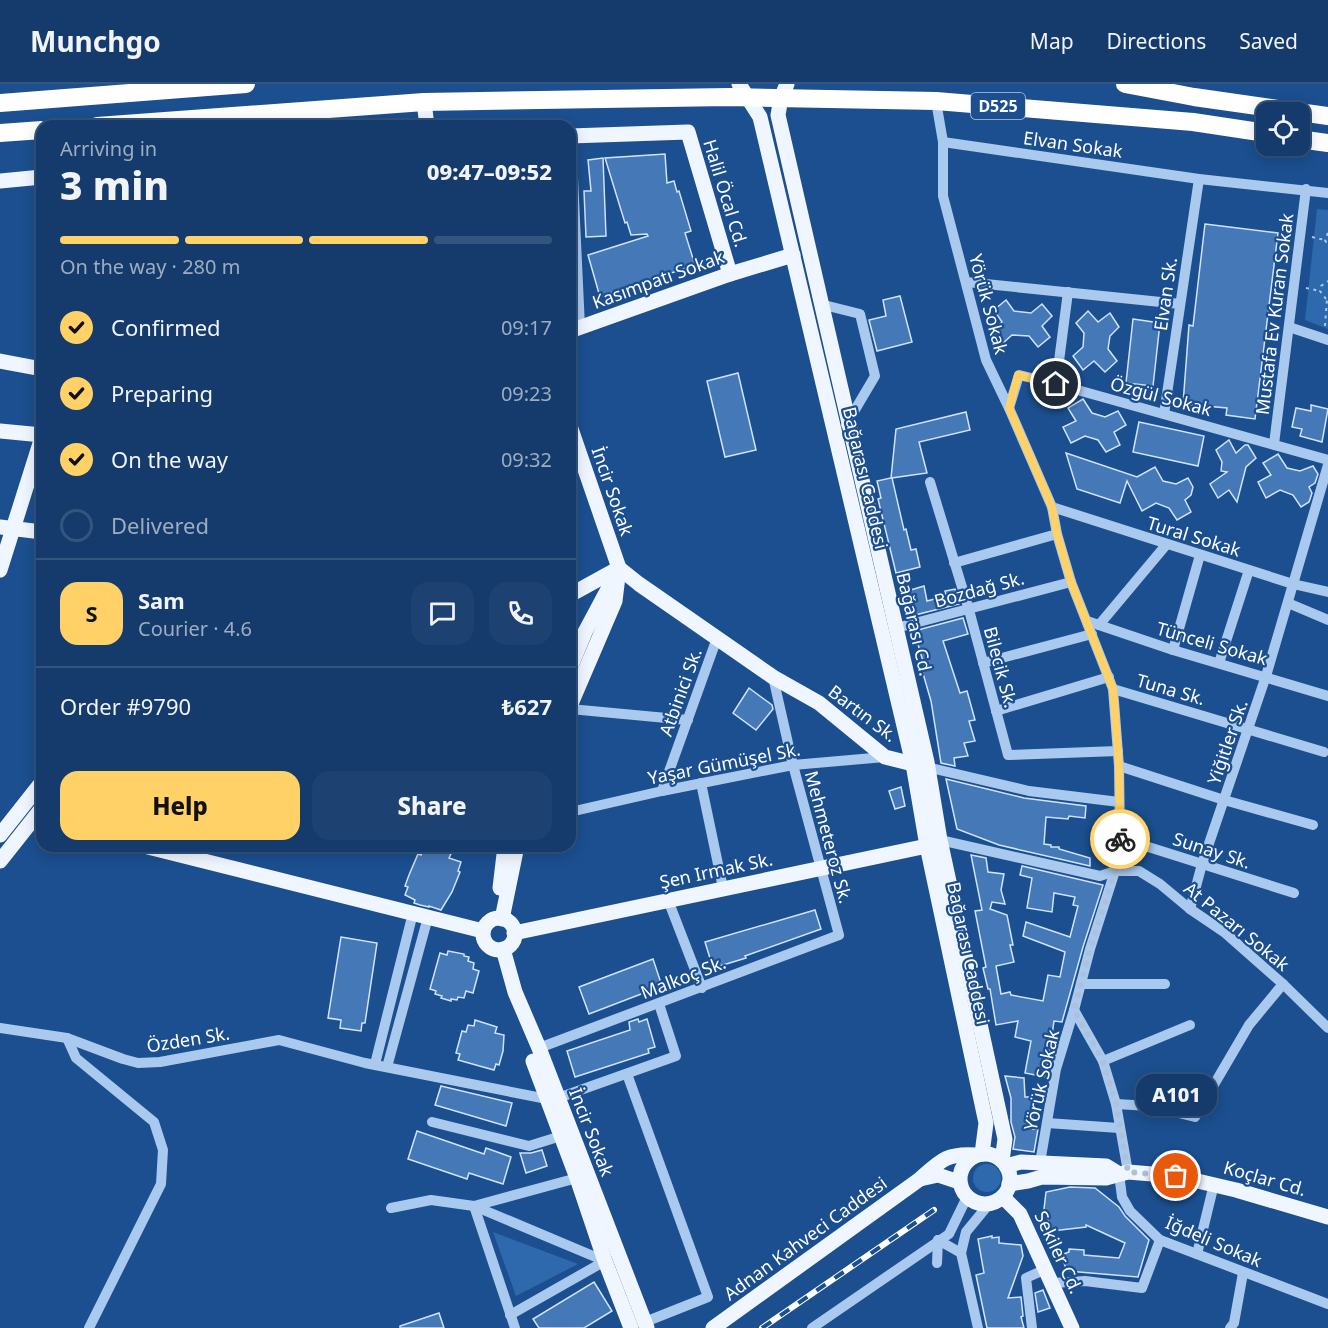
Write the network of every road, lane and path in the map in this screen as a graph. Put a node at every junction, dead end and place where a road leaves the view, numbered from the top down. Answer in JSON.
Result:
{"nodes":[{"id":1,"x":246,"y":84,"type":"edge"},
{"id":2,"x":1125,"y":84,"type":"edge"},
{"id":3,"x":214,"y":85,"type":"edge"},
{"id":4,"x":107,"y":90,"type":"edge"},
{"id":5,"x":744,"y":91,"type":"edge"},
{"id":6,"x":784,"y":91,"type":"edge"},
{"id":7,"x":936,"y":101,"type":"junction"},
{"id":8,"x":424,"y":102,"type":"junction"},
{"id":9,"x":0,"y":104,"type":"edge"},
{"id":10,"x":1328,"y":116,"type":"edge"},
{"id":11,"x":179,"y":120,"type":"edge"},
{"id":12,"x":426,"y":120,"type":"edge"},
{"id":13,"x":36,"y":130,"type":"edge"},
{"id":14,"x":1256,"y":131,"type":"edge"},
{"id":15,"x":0,"y":133,"type":"edge"},
{"id":16,"x":576,"y":135,"type":"edge"},
{"id":17,"x":1310,"y":141,"type":"edge"},
{"id":18,"x":943,"y":142,"type":"junction"},
{"id":19,"x":1328,"y":143,"type":"edge"},
{"id":20,"x":36,"y":178,"type":"edge"},
{"id":21,"x":1199,"y":178,"type":"junction"},
{"id":22,"x":0,"y":181,"type":"edge"},
{"id":23,"x":1306,"y":189,"type":"junction"},
{"id":24,"x":1328,"y":193,"type":"edge"},
{"id":25,"x":1328,"y":233,"type":"edge"},
{"id":26,"x":1300,"y":235,"type":"junction"},
{"id":27,"x":1325,"y":240,"type":"junction"},
{"id":28,"x":1328,"y":246,"type":"edge"},
{"id":29,"x":793,"y":255,"type":"junction"},
{"id":30,"x":730,"y":274,"type":"junction"},
{"id":31,"x":1328,"y":281,"type":"edge"},
{"id":32,"x":966,"y":282,"type":"junction"},
{"id":33,"x":1294,"y":285,"type":"junction"},
{"id":34,"x":1320,"y":291,"type":"junction"},
{"id":35,"x":1068,"y":292,"type":"junction"},
{"id":36,"x":1328,"y":299,"type":"edge"},
{"id":37,"x":820,"y":304,"type":"junction"},
{"id":38,"x":1180,"y":304,"type":"junction"},
{"id":39,"x":1325,"y":326,"type":"dead end"},
{"id":40,"x":1288,"y":327,"type":"junction"},
{"id":41,"x":576,"y":329,"type":"edge"},
{"id":42,"x":1328,"y":340,"type":"edge"},
{"id":43,"x":0,"y":361,"type":"edge"},
{"id":44,"x":36,"y":368,"type":"edge"},
{"id":45,"x":1056,"y":384,"type":"junction"},
{"id":46,"x":1009,"y":408,"type":"junction"},
{"id":47,"x":1164,"y":414,"type":"junction"},
{"id":48,"x":841,"y":426,"type":"junction"},
{"id":49,"x":0,"y":431,"type":"edge"},
{"id":50,"x":36,"y":435,"type":"edge"},
{"id":51,"x":576,"y":443,"type":"edge"},
{"id":52,"x":1274,"y":444,"type":"junction"},
{"id":53,"x":36,"y":452,"type":"edge"},
{"id":54,"x":1328,"y":462,"type":"edge"},
{"id":55,"x":930,"y":483,"type":"dead end"},
{"id":56,"x":1052,"y":507,"type":"junction"},
{"id":57,"x":7,"y":528,"type":"edge"},
{"id":58,"x":36,"y":531,"type":"edge"},
{"id":59,"x":1057,"y":534,"type":"junction"},
{"id":60,"x":1166,"y":545,"type":"junction"},
{"id":61,"x":1200,"y":555,"type":"junction"},
{"id":62,"x":954,"y":563,"type":"junction"},
{"id":63,"x":619,"y":568,"type":"junction"},
{"id":64,"x":0,"y":570,"type":"edge"},
{"id":65,"x":1249,"y":570,"type":"junction"},
{"id":66,"x":1071,"y":582,"type":"junction"},
{"id":67,"x":1293,"y":584,"type":"junction"},
{"id":68,"x":576,"y":591,"type":"edge"},
{"id":69,"x":1328,"y":592,"type":"edge"},
{"id":70,"x":1288,"y":603,"type":"junction"},
{"id":71,"x":969,"y":610,"type":"junction"},
{"id":72,"x":1328,"y":620,"type":"edge"},
{"id":73,"x":1087,"y":621,"type":"joint"},
{"id":74,"x":896,"y":628,"type":"junction"},
{"id":75,"x":1095,"y":630,"type":"junction"},
{"id":76,"x":717,"y":638,"type":"junction"},
{"id":77,"x":1173,"y":650,"type":"junction"},
{"id":78,"x":576,"y":654,"type":"edge"},
{"id":79,"x":983,"y":663,"type":"junction"},
{"id":80,"x":1219,"y":663,"type":"junction"},
{"id":81,"x":1266,"y":676,"type":"junction"},
{"id":82,"x":773,"y":677,"type":"junction"},
{"id":83,"x":1109,"y":677,"type":"junction"},
{"id":84,"x":1113,"y":689,"type":"junction"},
{"id":85,"x":576,"y":694,"type":"edge"},
{"id":86,"x":1328,"y":696,"type":"edge"},
{"id":87,"x":576,"y":709,"type":"edge"},
{"id":88,"x":996,"y":711,"type":"junction"},
{"id":89,"x":687,"y":720,"type":"junction"},
{"id":90,"x":1249,"y":728,"type":"junction"},
{"id":91,"x":1118,"y":751,"type":"junction"},
{"id":92,"x":1324,"y":752,"type":"dead end"},
{"id":93,"x":885,"y":757,"type":"junction"},
{"id":94,"x":793,"y":765,"type":"junction"},
{"id":95,"x":921,"y":766,"type":"junction"},
{"id":96,"x":1119,"y":766,"type":"junction"},
{"id":97,"x":701,"y":783,"type":"junction"},
{"id":98,"x":36,"y":788,"type":"edge"},
{"id":99,"x":662,"y":791,"type":"junction"},
{"id":100,"x":1224,"y":800,"type":"junction"},
{"id":101,"x":1119,"y":802,"type":"junction"},
{"id":102,"x":576,"y":811,"type":"edge"},
{"id":103,"x":7,"y":815,"type":"edge"},
{"id":104,"x":36,"y":816,"type":"edge"},
{"id":105,"x":36,"y":819,"type":"edge"},
{"id":106,"x":1313,"y":825,"type":"dead end"},
{"id":107,"x":0,"y":835,"type":"edge"},
{"id":108,"x":1120,"y":838,"type":"junction"},
{"id":109,"x":934,"y":843,"type":"junction"},
{"id":110,"x":168,"y":852,"type":"edge"},
{"id":111,"x":505,"y":852,"type":"edge"},
{"id":112,"x":516,"y":852,"type":"edge"},
{"id":113,"x":0,"y":861,"type":"edge"},
{"id":114,"x":1202,"y":864,"type":"junction"},
{"id":115,"x":820,"y":868,"type":"junction"},
{"id":116,"x":1115,"y":872,"type":"junction"},
{"id":117,"x":723,"y":888,"type":"junction"},
{"id":118,"x":1294,"y":894,"type":"dead end"},
{"id":119,"x":668,"y":900,"type":"junction"},
{"id":120,"x":1190,"y":909,"type":"junction"},
{"id":121,"x":420,"y":915,"type":"junction"},
{"id":122,"x":500,"y":918,"type":"junction"},
{"id":123,"x":483,"y":931,"type":"junction"},
{"id":124,"x":514,"y":933,"type":"junction"},
{"id":125,"x":838,"y":935,"type":"joint"},
{"id":126,"x":500,"y":949,"type":"junction"},
{"id":127,"x":1081,"y":984,"type":"junction"},
{"id":128,"x":1165,"y":984,"type":"dead end"},
{"id":129,"x":1283,"y":984,"type":"junction"},
{"id":130,"x":702,"y":988,"type":"junction"},
{"id":131,"x":659,"y":1004,"type":"junction"},
{"id":132,"x":1074,"y":1010,"type":"junction"},
{"id":133,"x":1190,"y":1025,"type":"dead end"},
{"id":134,"x":0,"y":1028,"type":"edge"},
{"id":135,"x":1328,"y":1028,"type":"edge"},
{"id":136,"x":67,"y":1038,"type":"junction"},
{"id":137,"x":539,"y":1048,"type":"junction"},
{"id":138,"x":1103,"y":1061,"type":"junction"},
{"id":139,"x":375,"y":1064,"type":"junction"},
{"id":140,"x":387,"y":1067,"type":"junction"},
{"id":141,"x":627,"y":1074,"type":"junction"},
{"id":142,"x":553,"y":1098,"type":"junction"},
{"id":143,"x":1116,"y":1104,"type":"junction"},
{"id":144,"x":432,"y":1122,"type":"dead end"},
{"id":145,"x":1047,"y":1123,"type":"junction"},
{"id":146,"x":1119,"y":1128,"type":"junction"},
{"id":147,"x":561,"y":1136,"type":"junction"},
{"id":148,"x":979,"y":1154,"type":"junction"},
{"id":149,"x":1004,"y":1163,"type":"junction"},
{"id":150,"x":1040,"y":1163,"type":"junction"},
{"id":151,"x":1124,"y":1173,"type":"junction"},
{"id":152,"x":577,"y":1178,"type":"junction"},
{"id":153,"x":920,"y":1179,"type":"junction"},
{"id":154,"x":959,"y":1182,"type":"junction"},
{"id":155,"x":1214,"y":1184,"type":"junction"},
{"id":156,"x":1006,"y":1190,"type":"junction"},
{"id":157,"x":967,"y":1197,"type":"junction"},
{"id":158,"x":989,"y":1204,"type":"junction"},
{"id":159,"x":474,"y":1206,"type":"junction"},
{"id":160,"x":391,"y":1208,"type":"dead end"},
{"id":161,"x":1328,"y":1216,"type":"edge"},
{"id":162,"x":938,"y":1240,"type":"junction"},
{"id":163,"x":1160,"y":1240,"type":"junction"},
{"id":164,"x":961,"y":1253,"type":"junction"},
{"id":165,"x":1197,"y":1254,"type":"junction"},
{"id":166,"x":605,"y":1261,"type":"junction"},
{"id":167,"x":938,"y":1263,"type":"dead end"},
{"id":168,"x":1046,"y":1269,"type":"junction"},
{"id":169,"x":1243,"y":1273,"type":"junction"},
{"id":170,"x":1053,"y":1283,"type":"junction"},
{"id":171,"x":1328,"y":1304,"type":"edge"},
{"id":172,"x":510,"y":1315,"type":"junction"},
{"id":173,"x":641,"y":1326,"type":"edge"},
{"id":174,"x":89,"y":1328,"type":"edge"},
{"id":175,"x":515,"y":1328,"type":"edge"},
{"id":176,"x":713,"y":1328,"type":"edge"},
{"id":177,"x":812,"y":1328,"type":"edge"},
{"id":178,"x":978,"y":1328,"type":"edge"},
{"id":179,"x":1032,"y":1328,"type":"edge"},
{"id":180,"x":1072,"y":1328,"type":"edge"},
{"id":181,"x":1230,"y":1328,"type":"edge"}],
"edges":[{"from":1,"to":3,"type":"highway"},
{"from":2,"to":10,"type":"highway"},
{"from":3,"to":4,"type":"highway"},
{"from":4,"to":9,"type":"highway"},
{"from":5,"to":6,"type":"highway","number":"D525"},
{"from":5,"to":8,"type":"highway","number":"D525"},
{"from":5,"to":29,"type":"main road","name":"Bağarası Caddesi"},
{"from":6,"to":7,"type":"highway","number":"D525"},
{"from":6,"to":37,"type":"main road","name":"Bağarası Cd."},
{"from":7,"to":14,"type":"highway","number":"D525"},
{"from":7,"to":18,"type":"street","name":"Yörük Sokak"},
{"from":8,"to":11,"type":"highway","number":"D525"},
{"from":8,"to":12,"type":"main road"},
{"from":13,"to":15,"type":"highway"},
{"from":16,"to":30,"type":"main road","name":"Halil Öcal Cd."},
{"from":17,"to":19,"type":"highway"},
{"from":18,"to":21,"type":"street","name":"Elvan Sokak"},
{"from":18,"to":32,"type":"street","name":"Yörük Sokak"},
{"from":20,"to":22,"type":"main road"},
{"from":21,"to":23,"type":"street","name":"Elvan Sokak"},
{"from":21,"to":38,"type":"street","name":"Elvan Sk."},
{"from":23,"to":24,"type":"street","name":"Elvan Sokak"},
{"from":23,"to":26,"type":"street","name":"Mustafa Ev Kuran Sokak"},
{"from":25,"to":27,"type":"path"},
{"from":26,"to":27,"type":"path"},
{"from":26,"to":33,"type":"street","name":"Mustafa Ev Kuran Sokak"},
{"from":27,"to":28,"type":"path"},
{"from":29,"to":30,"type":"main road","name":"Kasımpatı Sokak"},
{"from":29,"to":48,"type":"main road","name":"Bağarası Caddesi"},
{"from":30,"to":41,"type":"main road","name":"Kasımpatı Sokak"},
{"from":31,"to":34,"type":"path"},
{"from":32,"to":35,"type":"street"},
{"from":32,"to":46,"type":"street","name":"Yörük Sokak"},
{"from":33,"to":34,"type":"path"},
{"from":33,"to":40,"type":"street","name":"Mustafa Ev Kuran Sokak"},
{"from":34,"to":36,"type":"path"},
{"from":35,"to":38,"type":"street"},
{"from":35,"to":45,"type":"street"},
{"from":36,"to":39,"type":"path"},
{"from":37,"to":48,"type":"main road","name":"Bağarası Cd."},
{"from":37,"to":48,"type":"street"},
{"from":38,"to":47,"type":"street","name":"Elvan Sk."},
{"from":40,"to":42,"type":"street"},
{"from":40,"to":52,"type":"street","name":"Mustafa Ev Kuran Sokak"},
{"from":43,"to":44,"type":"main road"},
{"from":45,"to":46,"type":"street","name":"Özgül Sokak"},
{"from":45,"to":47,"type":"street","name":"Özgül Sokak"},
{"from":46,"to":56,"type":"street","name":"Yörük Sokak"},
{"from":47,"to":52,"type":"street","name":"Özgül Sokak"},
{"from":48,"to":74,"type":"main road","name":"Bağarası Cd."},
{"from":48,"to":95,"type":"main road","name":"Bağarası Caddesi"},
{"from":49,"to":50,"type":"main road"},
{"from":51,"to":63,"type":"main road","name":"İncir Sokak"},
{"from":52,"to":54,"type":"street","name":"Özgül Sokak"},
{"from":53,"to":57,"type":"main road"},
{"from":54,"to":67,"type":"street","name":"Yiğitler Sk."},
{"from":55,"to":62,"type":"street","name":"Bilecik Sk."},
{"from":56,"to":59,"type":"street","name":"Yörük Sokak"},
{"from":56,"to":60,"type":"street","name":"Tural Sokak"},
{"from":57,"to":58,"type":"main road"},
{"from":57,"to":64,"type":"main road"},
{"from":59,"to":62,"type":"street"},
{"from":59,"to":66,"type":"street","name":"Yörük Sokak"},
{"from":60,"to":61,"type":"street","name":"Tural Sokak"},
{"from":60,"to":75,"type":"street"},
{"from":61,"to":65,"type":"street","name":"Tural Sokak"},
{"from":61,"to":77,"type":"street"},
{"from":62,"to":71,"type":"street","name":"Bilecik Sk."},
{"from":63,"to":68,"type":"main road"},
{"from":63,"to":76,"type":"main road","name":"Bartın Sk."},
{"from":63,"to":78,"type":"main road"},
{"from":63,"to":85,"type":"main road","name":"İncir Sokak"},
{"from":65,"to":67,"type":"street","name":"Tural Sokak"},
{"from":65,"to":80,"type":"street"},
{"from":66,"to":71,"type":"street","name":"Bozdağ Sk."},
{"from":66,"to":73,"type":"street","name":"Yörük Sokak"},
{"from":67,"to":69,"type":"street","name":"Tural Sokak"},
{"from":67,"to":70,"type":"street","name":"Yiğitler Sk."},
{"from":70,"to":72,"type":"street"},
{"from":70,"to":81,"type":"street","name":"Yiğitler Sk."},
{"from":71,"to":74,"type":"street","name":"Bozdağ Sk."},
{"from":71,"to":79,"type":"street","name":"Bilecik Sk."},
{"from":73,"to":75,"type":"street","name":"Tünceli Sokak"},
{"from":74,"to":95,"type":"main road","name":"Bağarası Cd."},
{"from":75,"to":77,"type":"street","name":"Tünceli Sokak"},
{"from":75,"to":79,"type":"street"},
{"from":75,"to":83,"type":"street","name":"Yörük Sokak"},
{"from":76,"to":82,"type":"main road","name":"Bartın Sk."},
{"from":76,"to":89,"type":"street","name":"Atbinici Sk."},
{"from":77,"to":80,"type":"street","name":"Tünceli Sokak"},
{"from":79,"to":88,"type":"street","name":"Bilecik Sk."},
{"from":80,"to":81,"type":"street","name":"Tünceli Sokak"},
{"from":81,"to":86,"type":"street","name":"Tünceli Sokak"},
{"from":81,"to":90,"type":"street","name":"Yiğitler Sk."},
{"from":82,"to":93,"type":"main road","name":"Bartın Sk."},
{"from":82,"to":94,"type":"street","name":"Mehmeteroz Sk."},
{"from":83,"to":84,"type":"street","name":"Yörük Sokak"},
{"from":83,"to":88,"type":"street"},
{"from":84,"to":90,"type":"street","name":"Tuna Sk."},
{"from":84,"to":91,"type":"street","name":"Yörük Sokak"},
{"from":87,"to":89,"type":"street"},
{"from":88,"to":91,"type":"street","name":"Bilecik Sk."},
{"from":89,"to":99,"type":"street","name":"Atbinici Sk."},
{"from":90,"to":92,"type":"street","name":"Tuna Sk."},
{"from":90,"to":100,"type":"street","name":"Yiğitler Sk."},
{"from":91,"to":96,"type":"street","name":"Yörük Sokak"},
{"from":93,"to":94,"type":"street","name":"Yaşar Gümüşel Sk."},
{"from":93,"to":95,"type":"main road","name":"Bartın Sk."},
{"from":94,"to":97,"type":"street","name":"Yaşar Gümüşel Sk."},
{"from":94,"to":115,"type":"street","name":"Mehmeteroz Sk."},
{"from":95,"to":101,"type":"street","name":"Bartın Sk."},
{"from":95,"to":109,"type":"main road","name":"Bağarası Caddesi"},
{"from":96,"to":100,"type":"street"},
{"from":96,"to":101,"type":"street","name":"Yörük Sokak"},
{"from":97,"to":99,"type":"street","name":"Yaşar Gümüşel Sk."},
{"from":97,"to":117,"type":"street"},
{"from":98,"to":103,"type":"main road"},
{"from":99,"to":102,"type":"street","name":"Yaşar Gümüşel Sk."},
{"from":100,"to":106,"type":"street"},
{"from":100,"to":114,"type":"street","name":"Yiğitler Sk."},
{"from":101,"to":108,"type":"street","name":"Yörük Sokak"},
{"from":103,"to":104,"type":"main road"},
{"from":103,"to":107,"type":"main road"},
{"from":105,"to":113,"type":"main road"},
{"from":108,"to":114,"type":"street","name":"Sunay Sk."},
{"from":108,"to":116,"type":"street","name":"Yörük Sokak"},
{"from":109,"to":115,"type":"main road","name":"Şen Irmak Sk."},
{"from":109,"to":116,"type":"street","name":"At Pazarı Sokak"},
{"from":109,"to":148,"type":"main road","name":"Bağarası Caddesi"},
{"from":109,"to":149,"type":"main road"},
{"from":110,"to":121,"type":"main road"},
{"from":111,"to":122,"type":"main road"},
{"from":112,"to":122,"type":"main road"},
{"from":114,"to":118,"type":"street","name":"Sunay Sk."},
{"from":114,"to":120,"type":"street","name":"Yiğitler Sk."},
{"from":115,"to":117,"type":"main road","name":"Şen Irmak Sk."},
{"from":115,"to":125,"type":"street","name":"Mehmeteroz Sk."},
{"from":116,"to":120,"type":"street","name":"At Pazarı Sokak"},
{"from":116,"to":127,"type":"street","name":"Yörük Sokak"},
{"from":117,"to":119,"type":"main road","name":"Şen Irmak Sk."},
{"from":119,"to":124,"type":"main road","name":"Şen Irmak Sk."},
{"from":119,"to":130,"type":"street"},
{"from":120,"to":129,"type":"street","name":"At Pazarı Sokak"},
{"from":121,"to":123,"type":"main road"},
{"from":121,"to":139,"type":"street"},
{"from":121,"to":140,"type":"street"},
{"from":122,"to":123,"type":"main road"},
{"from":122,"to":124,"type":"main road"},
{"from":123,"to":126,"type":"main road","name":"İncir Sokak"},
{"from":124,"to":126,"type":"main road"},
{"from":125,"to":130,"type":"street","name":"Malkoç Sk."},
{"from":126,"to":137,"type":"main road","name":"İncir Sokak"},
{"from":126,"to":142,"type":"main road","name":"İncir Sokak"},
{"from":127,"to":128,"type":"street"},
{"from":127,"to":132,"type":"street","name":"Yörük Sokak"},
{"from":129,"to":135,"type":"street","name":"At Pazarı Sokak"},
{"from":129,"to":143,"type":"street"},
{"from":130,"to":131,"type":"street","name":"Malkoç Sk."},
{"from":131,"to":137,"type":"street","name":"Malkoç Sk."},
{"from":131,"to":141,"type":"street"},
{"from":132,"to":138,"type":"street","name":"İğdeli Sokak"},
{"from":132,"to":145,"type":"street","name":"Yörük Sokak"},
{"from":133,"to":138,"type":"street"},
{"from":134,"to":136,"type":"street","name":"Özden Sk."},
{"from":136,"to":139,"type":"street","name":"Özden Sk."},
{"from":136,"to":174,"type":"street"},
{"from":137,"to":142,"type":"main road","name":"İncir Sokak"},
{"from":138,"to":143,"type":"street","name":"İğdeli Sokak"},
{"from":139,"to":140,"type":"street"},
{"from":140,"to":142,"type":"street"},
{"from":141,"to":142,"type":"street"},
{"from":141,"to":173,"type":"street"},
{"from":142,"to":147,"type":"main road","name":"İncir Sokak"},
{"from":142,"to":173,"type":"main road","name":"İncir Sokak"},
{"from":143,"to":146,"type":"street","name":"İğdeli Sokak"},
{"from":144,"to":147,"type":"street"},
{"from":145,"to":146,"type":"street"},
{"from":145,"to":150,"type":"street","name":"Yörük Sokak"},
{"from":146,"to":151,"type":"street","name":"İğdeli Sokak"},
{"from":147,"to":152,"type":"main road","name":"İncir Sokak"},
{"from":148,"to":149,"type":"main road"},
{"from":148,"to":153,"type":"main road","name":"Adnan Kahveci Caddesi"},
{"from":148,"to":154,"type":"main road"},
{"from":149,"to":150,"type":"main road","name":"Koçlar Cd."},
{"from":149,"to":156,"type":"main road"},
{"from":150,"to":151,"type":"main road","name":"Koçlar Cd."},
{"from":151,"to":155,"type":"main road","name":"Koçlar Cd."},
{"from":151,"to":156,"type":"main road","name":"Koçlar Cd."},
{"from":151,"to":163,"type":"street","name":"İğdeli Sokak"},
{"from":152,"to":159,"type":"street"},
{"from":152,"to":166,"type":"main road","name":"İncir Sokak"},
{"from":153,"to":154,"type":"main road"},
{"from":153,"to":176,"type":"main road","name":"Adnan Kahveci Caddesi"},
{"from":154,"to":157,"type":"main road"},
{"from":155,"to":161,"type":"main road","name":"Koçlar Cd."},
{"from":155,"to":165,"type":"street"},
{"from":156,"to":158,"type":"main road"},
{"from":156,"to":168,"type":"main road","name":"Sekiler Cd."},
{"from":157,"to":158,"type":"main road"},
{"from":157,"to":162,"type":"street"},
{"from":158,"to":164,"type":"street"},
{"from":159,"to":160,"type":"street"},
{"from":159,"to":166,"type":"street"},
{"from":159,"to":172,"type":"street"},
{"from":162,"to":164,"type":"street"},
{"from":162,"to":167,"type":"street"},
{"from":162,"to":177,"type":"street"},
{"from":163,"to":165,"type":"street","name":"İğdeli Sokak"},
{"from":163,"to":170,"type":"street"},
{"from":164,"to":178,"type":"street"},
{"from":165,"to":169,"type":"street","name":"İğdeli Sokak"},
{"from":166,"to":172,"type":"street"},
{"from":166,"to":173,"type":"main road","name":"İncir Sokak"},
{"from":168,"to":170,"type":"main road","name":"Sekiler Cd."},
{"from":168,"to":179,"type":"street"},
{"from":169,"to":171,"type":"street","name":"İğdeli Sokak"},
{"from":169,"to":181,"type":"street"},
{"from":170,"to":180,"type":"main road","name":"Sekiler Cd."},
{"from":172,"to":175,"type":"street"}]}
